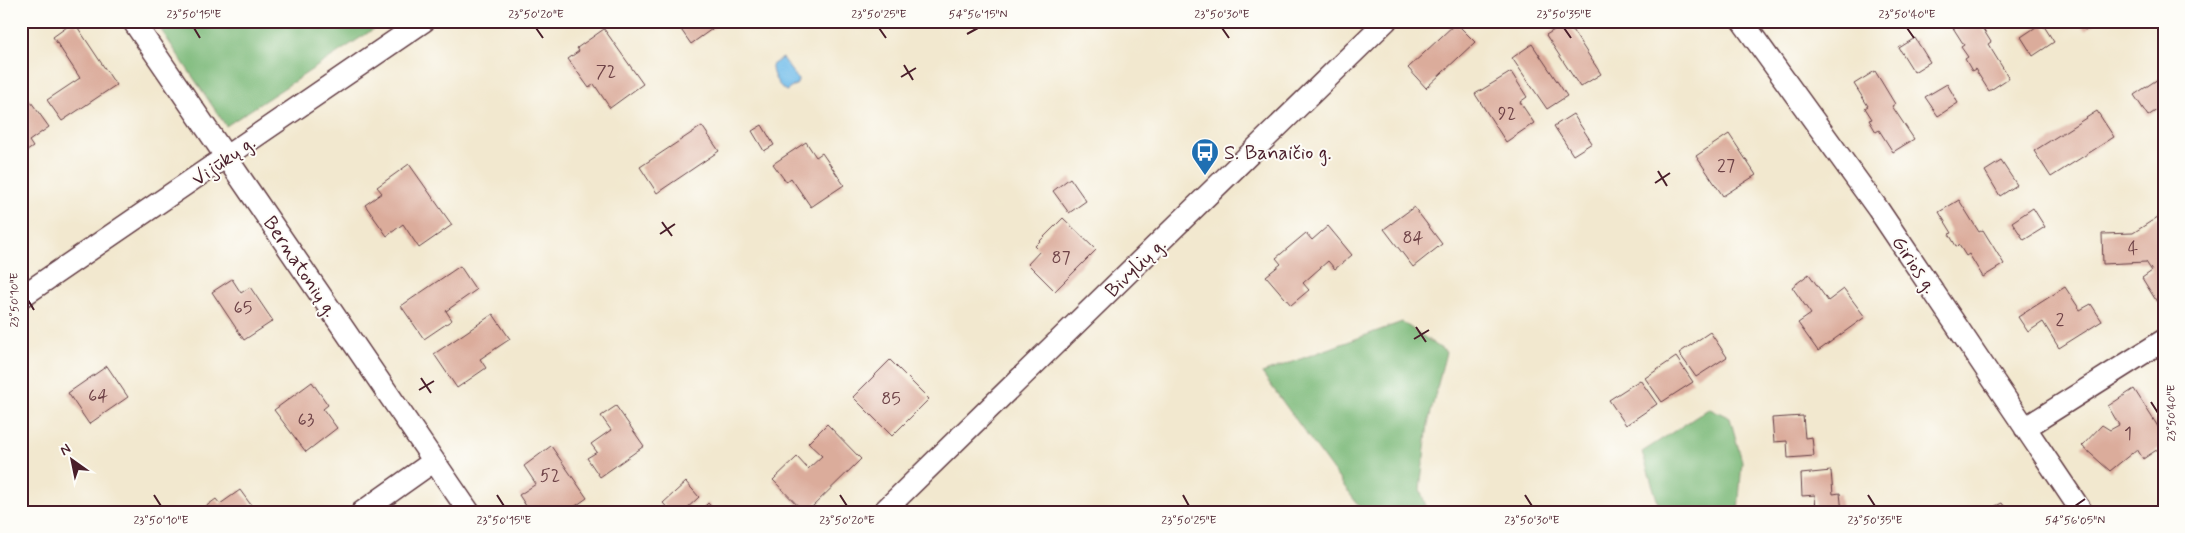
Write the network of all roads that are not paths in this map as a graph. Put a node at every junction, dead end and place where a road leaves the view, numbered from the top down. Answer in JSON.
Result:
{"nodes":[{"id":1,"x":132,"y":21,"type":"edge"},
{"id":2,"x":424,"y":21,"type":"edge"},
{"id":3,"x":1386,"y":21,"type":"edge"},
{"id":4,"x":1742,"y":21,"type":"edge"},
{"id":5,"x":227,"y":158,"type":"junction"},
{"id":6,"x":21,"y":297,"type":"edge"},
{"id":7,"x":2164,"y":340,"type":"edge"},
{"id":8,"x":2026,"y":428,"type":"junction"},
{"id":9,"x":434,"y":461,"type":"junction"},
{"id":10,"x":362,"y":512,"type":"edge"},
{"id":11,"x":469,"y":512,"type":"edge"},
{"id":12,"x":883,"y":512,"type":"edge"},
{"id":13,"x":2082,"y":512,"type":"edge"}],
"edges":[{"from":1,"to":5,"type":"street","name":"Bernatonių g."},
{"from":2,"to":5,"type":"street","name":"Vijūkų g."},
{"from":3,"to":12,"type":"street","name":"Bivylių g."},
{"from":4,"to":8,"type":"street","name":"Girios g."},
{"from":5,"to":6,"type":"street","name":"Vijūkų g."},
{"from":5,"to":9,"type":"street","name":"Bernatonių g."},
{"from":7,"to":8,"type":"street"},
{"from":8,"to":13,"type":"street","name":"Girios g."},
{"from":9,"to":10,"type":"street"},
{"from":9,"to":11,"type":"street","name":"Bernatonių g."}]}
